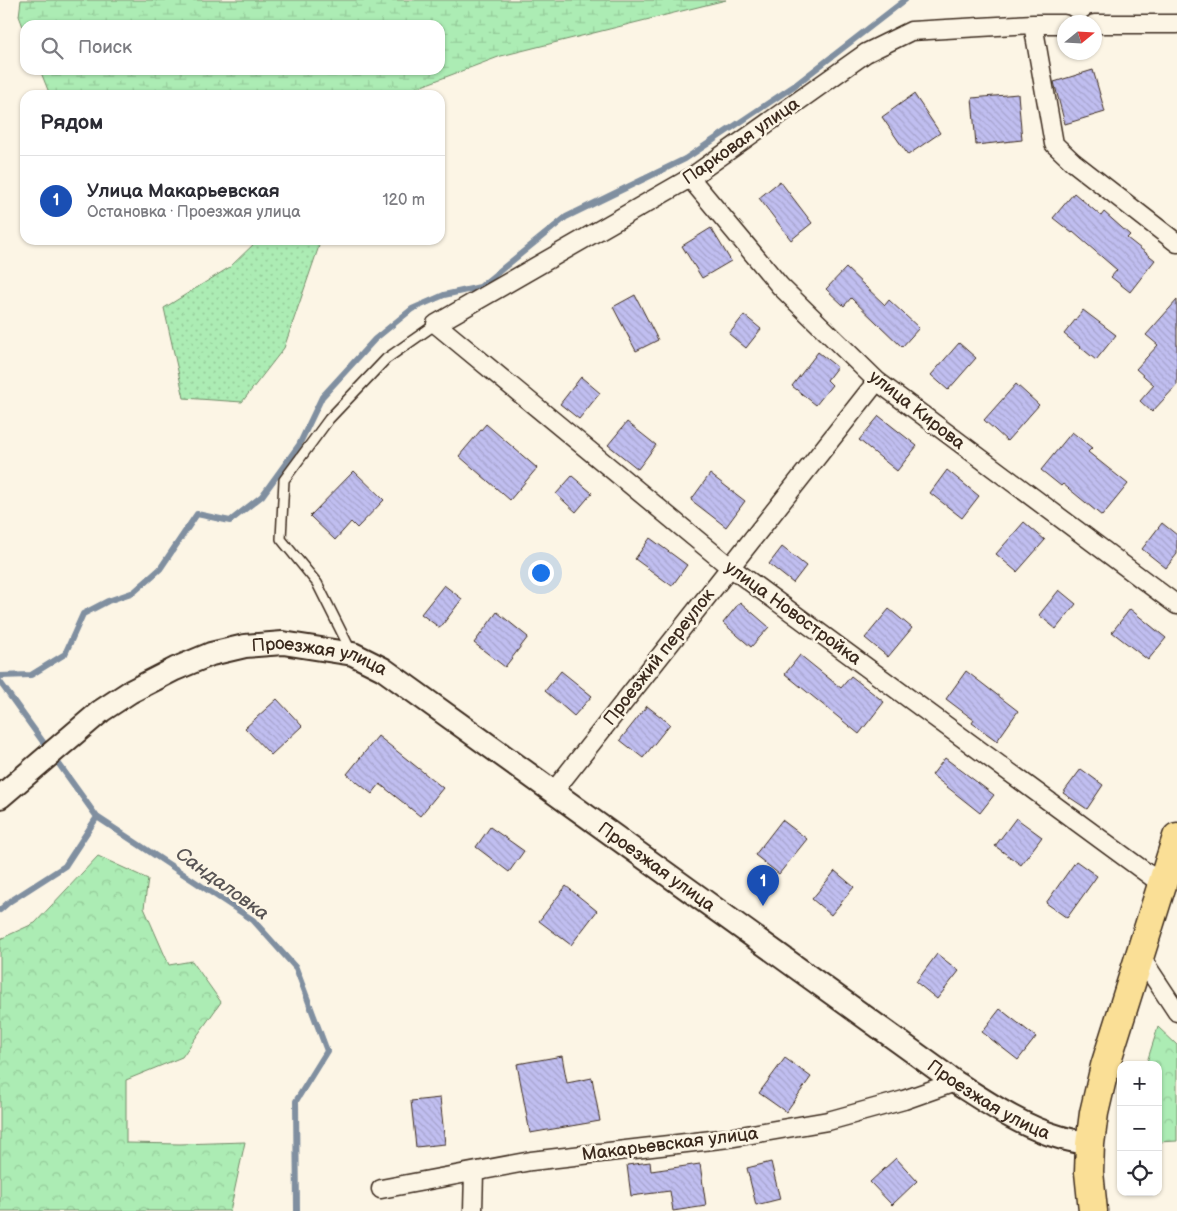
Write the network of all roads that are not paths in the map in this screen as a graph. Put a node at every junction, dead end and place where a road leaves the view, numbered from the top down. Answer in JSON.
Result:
{"nodes":[{"id":1,"x":1033,"y":24,"type":"junction"},
{"id":2,"x":1057,"y":24,"type":"edge"},
{"id":3,"x":1102,"y":24,"type":"edge"},
{"id":4,"x":1177,"y":24,"type":"edge"},
{"id":5,"x":690,"y":178,"type":"junction"},
{"id":6,"x":1177,"y":243,"type":"edge"},
{"id":7,"x":436,"y":324,"type":"junction"},
{"id":8,"x":877,"y":381,"type":"junction"},
{"id":9,"x":730,"y":567,"type":"junction"},
{"id":10,"x":1177,"y":605,"type":"edge"},
{"id":11,"x":353,"y":654,"type":"junction"},
{"id":12,"x":6,"y":791,"type":"edge"},
{"id":13,"x":553,"y":792,"type":"junction"},
{"id":14,"x":1177,"y":837,"type":"edge"},
{"id":15,"x":1163,"y":884,"type":"junction"},
{"id":16,"x":1140,"y":956,"type":"junction"},
{"id":17,"x":1177,"y":1012,"type":"edge"},
{"id":18,"x":955,"y":1082,"type":"junction"},
{"id":19,"x":1090,"y":1144,"type":"junction"},
{"id":20,"x":474,"y":1172,"type":"junction"},
{"id":21,"x":381,"y":1189,"type":"dead end"},
{"id":22,"x":473,"y":1211,"type":"edge"},
{"id":23,"x":1092,"y":1211,"type":"edge"}],
"edges":[{"from":1,"to":2,"type":"street","name":"Парковая улица"},
{"from":1,"to":5,"type":"street","name":"Парковая улица"},
{"from":1,"to":6,"type":"street"},
{"from":3,"to":4,"type":"street"},
{"from":5,"to":7,"type":"street","name":"Парковая улица"},
{"from":5,"to":8,"type":"street","name":"улица Кирова"},
{"from":7,"to":9,"type":"street","name":"улица Новостройка"},
{"from":7,"to":11,"type":"lane"},
{"from":8,"to":9,"type":"street","name":"Проезжий переулок"},
{"from":8,"to":10,"type":"street","name":"улица Кирова"},
{"from":9,"to":13,"type":"street","name":"Проезжий переулок"},
{"from":9,"to":15,"type":"street","name":"улица Новостройка"},
{"from":11,"to":12,"type":"street","name":"Проезжая улица"},
{"from":11,"to":13,"type":"street","name":"Проезжая улица"},
{"from":13,"to":18,"type":"street","name":"Проезжая улица"},
{"from":14,"to":15,"type":"main road"},
{"from":15,"to":16,"type":"main road"},
{"from":16,"to":17,"type":"street"},
{"from":16,"to":19,"type":"main road"},
{"from":18,"to":19,"type":"street","name":"Проезжая улица"},
{"from":18,"to":20,"type":"street","name":"Макарьевская улица"},
{"from":19,"to":23,"type":"main road"},
{"from":20,"to":21,"type":"street","name":"Макарьевская улица"},
{"from":20,"to":22,"type":"street"}]}
